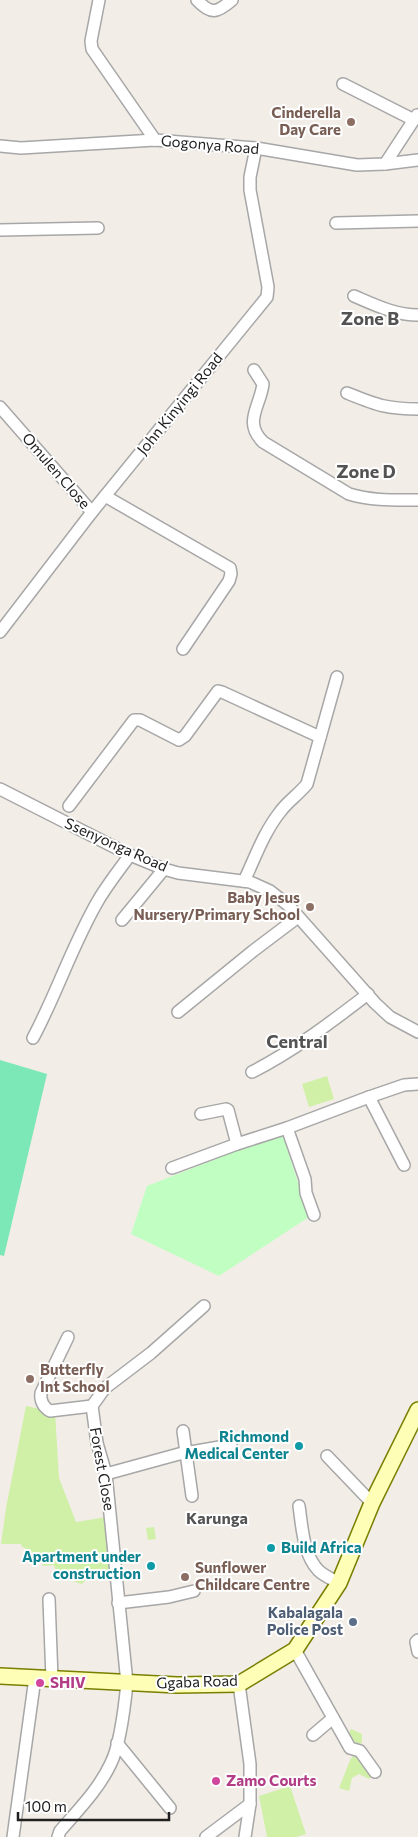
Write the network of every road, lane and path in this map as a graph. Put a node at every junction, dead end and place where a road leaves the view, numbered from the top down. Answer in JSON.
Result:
{"nodes":[{"id":1,"x":99,"y":0,"type":"edge"},
{"id":2,"x":196,"y":0,"type":"edge"},
{"id":3,"x":232,"y":0,"type":"edge"},
{"id":4,"x":344,"y":84,"type":"dead end"},
{"id":5,"x":416,"y":117,"type":"edge"},
{"id":6,"x":155,"y":140,"type":"junction"},
{"id":7,"x":0,"y":146,"type":"edge"},
{"id":8,"x":256,"y":148,"type":"junction"},
{"id":9,"x":418,"y":160,"type":"edge"},
{"id":10,"x":385,"y":164,"type":"junction"},
{"id":11,"x":418,"y":221,"type":"edge"},
{"id":12,"x":336,"y":223,"type":"dead end"},
{"id":13,"x":98,"y":228,"type":"dead end"},
{"id":14,"x":0,"y":230,"type":"edge"},
{"id":15,"x":354,"y":296,"type":"dead end"},
{"id":16,"x":418,"y":315,"type":"edge"},
{"id":17,"x":254,"y":370,"type":"dead end"},
{"id":18,"x":347,"y":393,"type":"dead end"},
{"id":19,"x":0,"y":407,"type":"edge"},
{"id":20,"x":418,"y":409,"type":"edge"},
{"id":21,"x":105,"y":496,"type":"junction"},
{"id":22,"x":418,"y":500,"type":"edge"},
{"id":23,"x":92,"y":512,"type":"junction"},
{"id":24,"x":0,"y":632,"type":"edge"},
{"id":25,"x":183,"y":649,"type":"dead end"},
{"id":26,"x":337,"y":677,"type":"dead end"},
{"id":27,"x":320,"y":737,"type":"junction"},
{"id":28,"x":1,"y":793,"type":"edge"},
{"id":29,"x":64,"y":812,"type":"junction"},
{"id":30,"x":130,"y":855,"type":"junction"},
{"id":31,"x":164,"y":869,"type":"junction"},
{"id":32,"x":244,"y":881,"type":"junction"},
{"id":33,"x":298,"y":917,"type":"junction"},
{"id":34,"x":122,"y":920,"type":"dead end"},
{"id":35,"x":368,"y":994,"type":"junction"},
{"id":36,"x":178,"y":1012,"type":"dead end"},
{"id":37,"x":418,"y":1032,"type":"edge"},
{"id":38,"x":33,"y":1038,"type":"dead end"},
{"id":39,"x":252,"y":1072,"type":"dead end"},
{"id":40,"x":418,"y":1084,"type":"edge"},
{"id":41,"x":369,"y":1097,"type":"junction"},
{"id":42,"x":200,"y":1114,"type":"dead end"},
{"id":43,"x":287,"y":1128,"type":"junction"},
{"id":44,"x":237,"y":1144,"type":"junction"},
{"id":45,"x":404,"y":1165,"type":"dead end"},
{"id":46,"x":172,"y":1168,"type":"dead end"},
{"id":47,"x":314,"y":1215,"type":"dead end"},
{"id":48,"x":204,"y":1306,"type":"dead end"},
{"id":49,"x":68,"y":1336,"type":"dead end"},
{"id":50,"x":92,"y":1406,"type":"junction"},
{"id":51,"x":418,"y":1410,"type":"edge"},
{"id":52,"x":183,"y":1431,"type":"dead end"},
{"id":53,"x":231,"y":1445,"type":"dead end"},
{"id":54,"x":186,"y":1452,"type":"junction"},
{"id":55,"x":327,"y":1456,"type":"dead end"},
{"id":56,"x":106,"y":1474,"type":"junction"},
{"id":57,"x":192,"y":1496,"type":"dead end"},
{"id":58,"x":372,"y":1503,"type":"junction"},
{"id":59,"x":298,"y":1506,"type":"dead end"},
{"id":60,"x":339,"y":1583,"type":"junction"},
{"id":61,"x":194,"y":1591,"type":"dead end"},
{"id":62,"x":49,"y":1599,"type":"dead end"},
{"id":63,"x":118,"y":1603,"type":"junction"},
{"id":64,"x":418,"y":1640,"type":"edge"},
{"id":65,"x":295,"y":1650,"type":"junction"},
{"id":66,"x":418,"y":1652,"type":"edge"},
{"id":67,"x":0,"y":1676,"type":"edge"},
{"id":68,"x":35,"y":1678,"type":"junction"},
{"id":69,"x":52,"y":1679,"type":"junction"},
{"id":70,"x":127,"y":1683,"type":"junction"},
{"id":71,"x":239,"y":1684,"type":"junction"},
{"id":72,"x":333,"y":1718,"type":"junction"},
{"id":73,"x":313,"y":1735,"type":"dead end"},
{"id":74,"x":117,"y":1743,"type":"junction"},
{"id":75,"x":375,"y":1772,"type":"dead end"},
{"id":76,"x":250,"y":1804,"type":"junction"},
{"id":77,"x":170,"y":1808,"type":"dead end"},
{"id":78,"x":13,"y":1837,"type":"edge"},
{"id":79,"x":58,"y":1837,"type":"edge"},
{"id":80,"x":206,"y":1837,"type":"edge"},
{"id":81,"x":246,"y":1837,"type":"edge"}],
"edges":[{"from":1,"to":6,"type":"street"},
{"from":2,"to":3,"type":"street"},
{"from":4,"to":5,"type":"street"},
{"from":5,"to":10,"type":"street"},
{"from":6,"to":7,"type":"street","name":"Gogonya Road"},
{"from":6,"to":8,"type":"street","name":"Gogonya Road"},
{"from":8,"to":10,"type":"street","name":"Gogonya Road"},
{"from":8,"to":21,"type":"street","name":"John Kinyingi Road"},
{"from":9,"to":10,"type":"street","name":"Gogonya Road"},
{"from":11,"to":12,"type":"street"},
{"from":13,"to":14,"type":"street"},
{"from":15,"to":16,"type":"street"},
{"from":17,"to":22,"type":"street"},
{"from":18,"to":20,"type":"street"},
{"from":19,"to":23,"type":"street","name":"Omulen Close"},
{"from":21,"to":23,"type":"street","name":"John Kinyingi Road"},
{"from":21,"to":25,"type":"street"},
{"from":23,"to":24,"type":"street","name":"John Kinyingi Road"},
{"from":26,"to":27,"type":"street"},
{"from":27,"to":29,"type":"street"},
{"from":27,"to":32,"type":"street"},
{"from":28,"to":29,"type":"street","name":"Ssenyonga Road"},
{"from":29,"to":30,"type":"street","name":"Ssenyonga Road"},
{"from":30,"to":31,"type":"street","name":"Ssenyonga Road"},
{"from":30,"to":38,"type":"street"},
{"from":31,"to":32,"type":"street","name":"Ssenyonga Road"},
{"from":31,"to":34,"type":"street"},
{"from":32,"to":33,"type":"street","name":"Ssenyonga Road"},
{"from":33,"to":35,"type":"street","name":"Ssenyonga Road"},
{"from":33,"to":36,"type":"street"},
{"from":35,"to":37,"type":"street","name":"Ssenyonga Road"},
{"from":35,"to":39,"type":"street"},
{"from":40,"to":41,"type":"street"},
{"from":41,"to":43,"type":"street"},
{"from":41,"to":45,"type":"street"},
{"from":42,"to":44,"type":"street"},
{"from":43,"to":44,"type":"street"},
{"from":43,"to":47,"type":"street"},
{"from":44,"to":46,"type":"street"},
{"from":48,"to":50,"type":"street","name":"Forest Close"},
{"from":49,"to":50,"type":"street"},
{"from":50,"to":56,"type":"street","name":"Forest Close"},
{"from":51,"to":58,"type":"main road","name":"Ggaba Road"},
{"from":52,"to":54,"type":"street"},
{"from":53,"to":54,"type":"street"},
{"from":54,"to":56,"type":"street"},
{"from":54,"to":57,"type":"street"},
{"from":55,"to":58,"type":"street"},
{"from":56,"to":63,"type":"street","name":"Forest Close"},
{"from":58,"to":60,"type":"main road","name":"Ggaba Road"},
{"from":59,"to":60,"type":"street"},
{"from":60,"to":65,"type":"main road","name":"Ggaba Road"},
{"from":61,"to":63,"type":"street"},
{"from":62,"to":69,"type":"street"},
{"from":63,"to":70,"type":"street","name":"Forest Close"},
{"from":64,"to":66,"type":"street"},
{"from":65,"to":71,"type":"main road","name":"Ggaba Road"},
{"from":65,"to":72,"type":"street"},
{"from":67,"to":68,"type":"main road","name":"Ggaba Road"},
{"from":68,"to":69,"type":"main road","name":"Ggaba Road"},
{"from":68,"to":78,"type":"street"},
{"from":69,"to":70,"type":"main road","name":"Ggaba Road"},
{"from":70,"to":71,"type":"main road","name":"Ggaba Road"},
{"from":70,"to":74,"type":"street","name":"Forest Close"},
{"from":71,"to":76,"type":"street"},
{"from":72,"to":73,"type":"street"},
{"from":72,"to":75,"type":"street"},
{"from":74,"to":77,"type":"street"},
{"from":74,"to":79,"type":"street","name":"Forest Close"},
{"from":76,"to":80,"type":"street"},
{"from":76,"to":81,"type":"street"}]}
